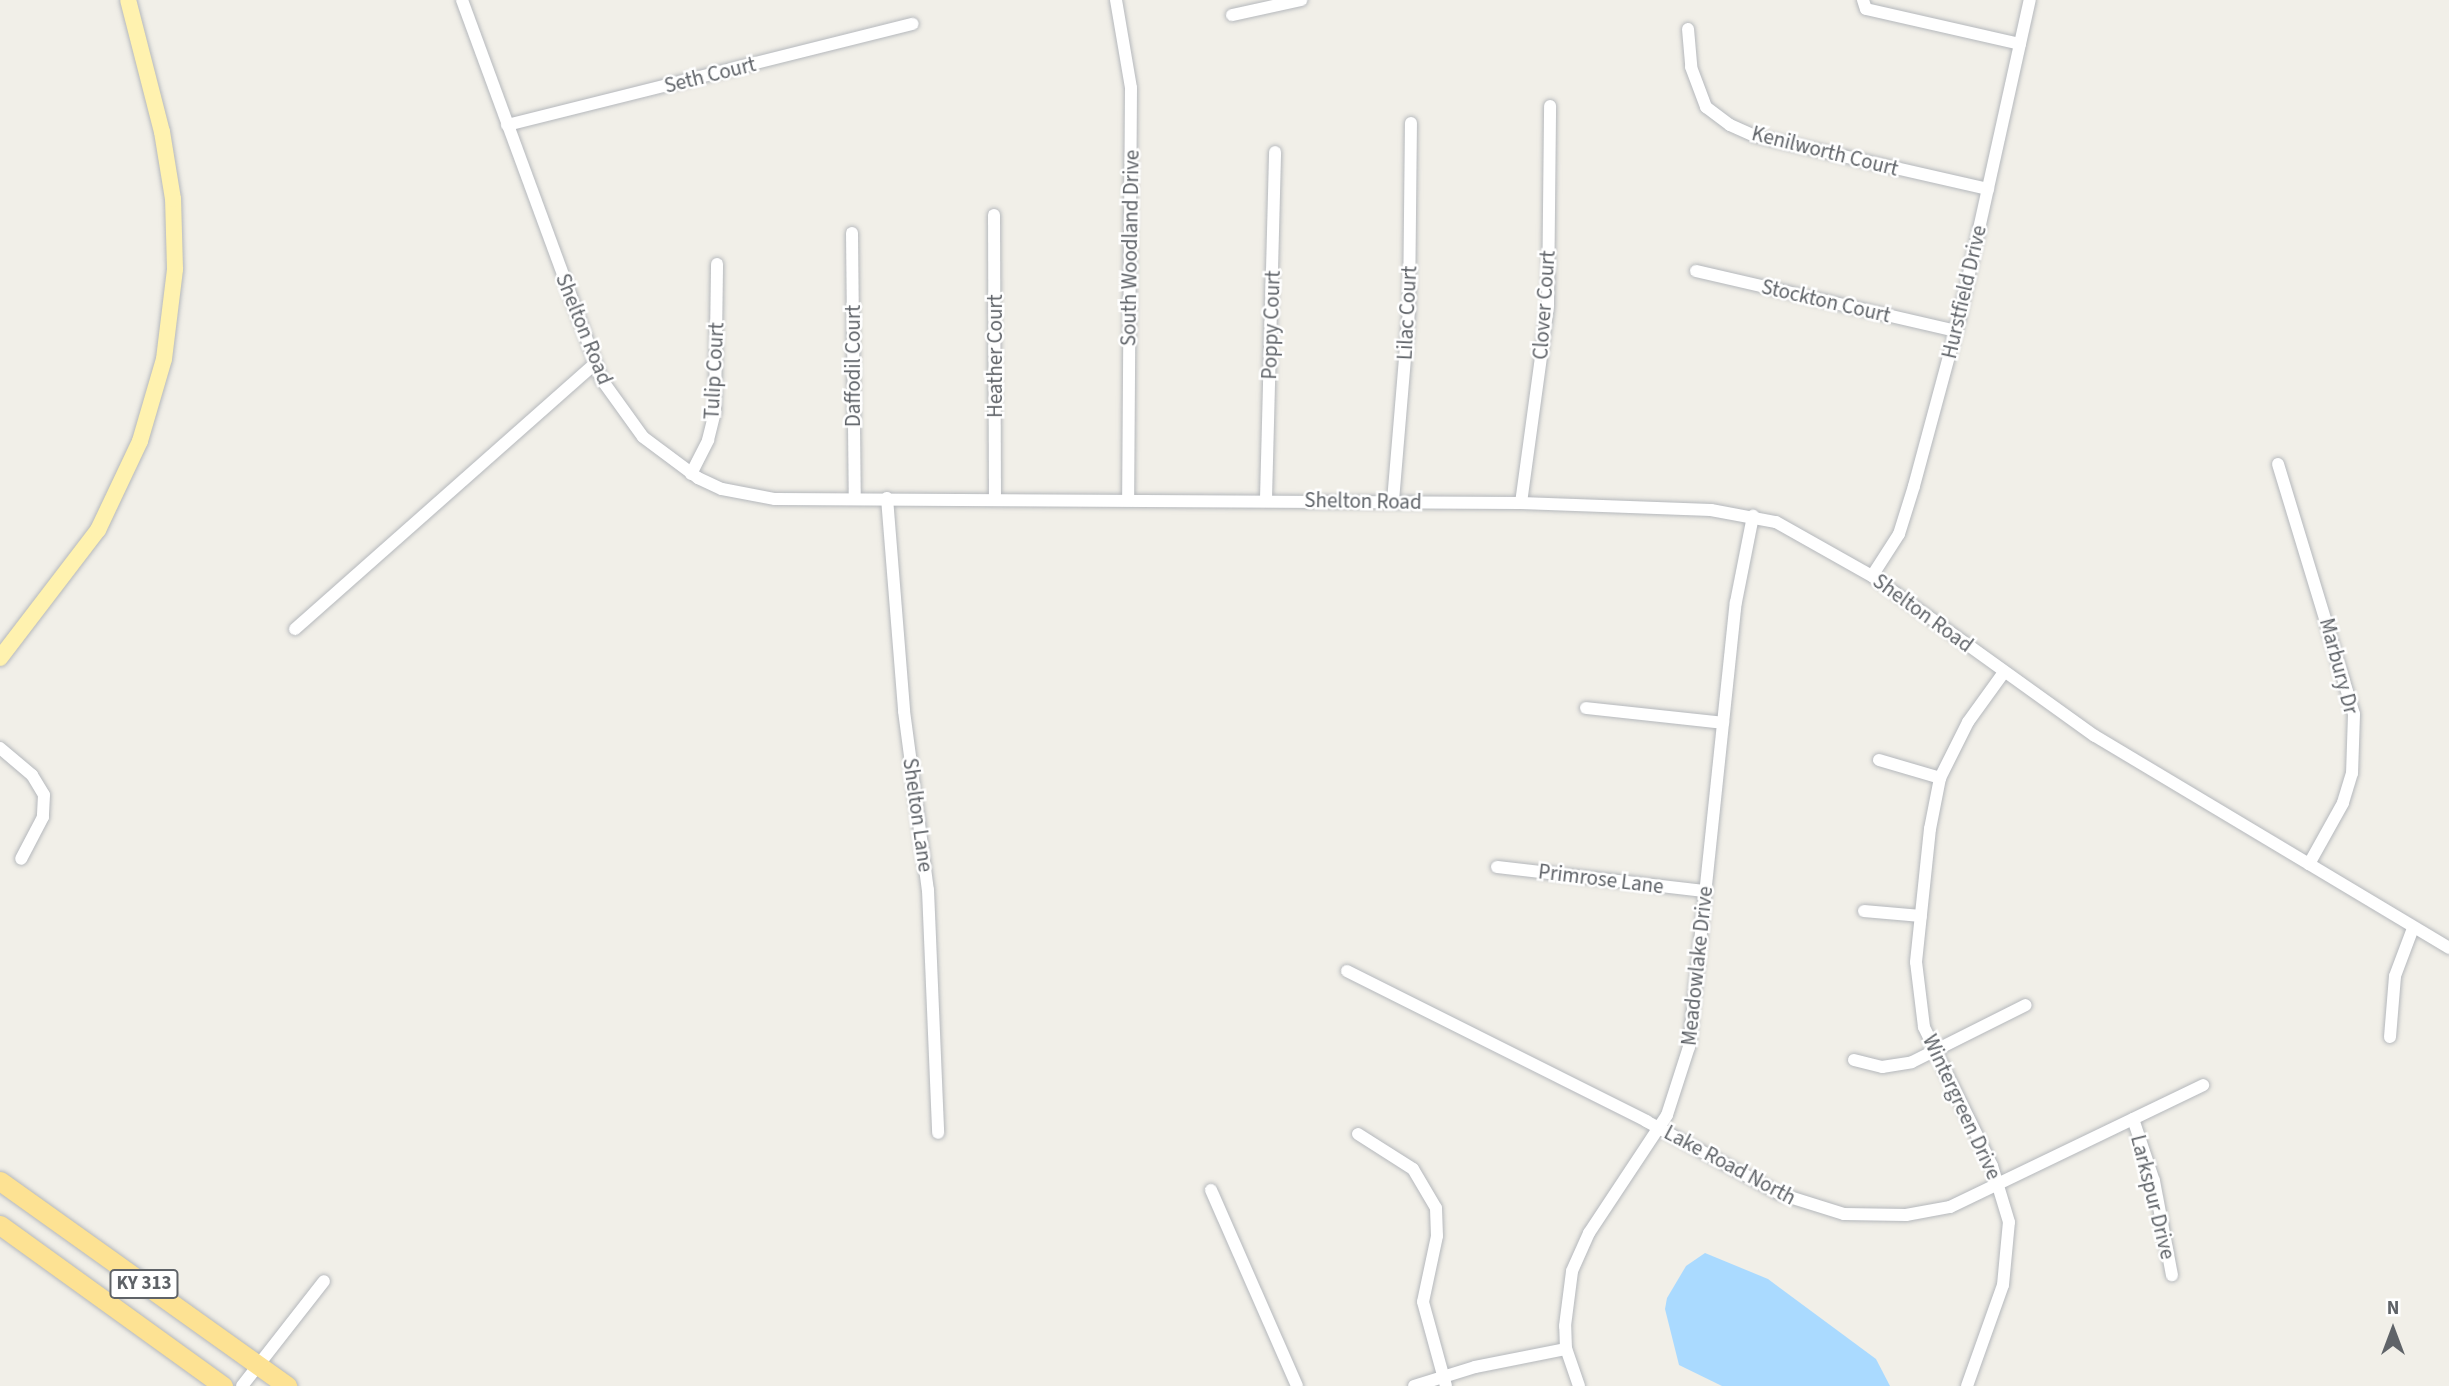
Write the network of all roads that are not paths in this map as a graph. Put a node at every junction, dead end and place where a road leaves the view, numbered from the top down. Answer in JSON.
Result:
{"nodes":[{"id":1,"x":120,"y":0,"type":"edge"},
{"id":2,"x":128,"y":0,"type":"edge"},
{"id":3,"x":462,"y":0,"type":"edge"},
{"id":4,"x":1116,"y":0,"type":"edge"},
{"id":5,"x":1301,"y":0,"type":"edge"},
{"id":6,"x":1863,"y":0,"type":"edge"},
{"id":7,"x":2030,"y":0,"type":"edge"},
{"id":8,"x":1282,"y":2,"type":"edge"},
{"id":9,"x":1231,"y":15,"type":"dead end"},
{"id":10,"x":913,"y":24,"type":"dead end"},
{"id":11,"x":1688,"y":29,"type":"dead end"},
{"id":12,"x":2020,"y":44,"type":"junction"},
{"id":13,"x":1550,"y":106,"type":"dead end"},
{"id":14,"x":157,"y":110,"type":"junction"},
{"id":15,"x":1411,"y":124,"type":"dead end"},
{"id":16,"x":507,"y":125,"type":"junction"},
{"id":17,"x":1275,"y":152,"type":"dead end"},
{"id":18,"x":1988,"y":189,"type":"junction"},
{"id":19,"x":994,"y":215,"type":"dead end"},
{"id":20,"x":852,"y":233,"type":"dead end"},
{"id":21,"x":718,"y":264,"type":"dead end"},
{"id":22,"x":1696,"y":271,"type":"dead end"},
{"id":23,"x":1956,"y":331,"type":"junction"},
{"id":24,"x":595,"y":364,"type":"junction"},
{"id":25,"x":2278,"y":464,"type":"dead end"},
{"id":26,"x":691,"y":474,"type":"junction"},
{"id":27,"x":995,"y":497,"type":"junction"},
{"id":28,"x":855,"y":498,"type":"junction"},
{"id":29,"x":887,"y":498,"type":"junction"},
{"id":30,"x":1128,"y":498,"type":"junction"},
{"id":31,"x":1266,"y":499,"type":"junction"},
{"id":32,"x":1393,"y":501,"type":"junction"},
{"id":33,"x":1521,"y":503,"type":"junction"},
{"id":34,"x":1753,"y":516,"type":"junction"},
{"id":35,"x":1872,"y":576,"type":"junction"},
{"id":36,"x":295,"y":629,"type":"dead end"},
{"id":37,"x":0,"y":659,"type":"edge"},
{"id":38,"x":2004,"y":672,"type":"junction"},
{"id":39,"x":1586,"y":708,"type":"dead end"},
{"id":40,"x":1723,"y":723,"type":"junction"},
{"id":41,"x":0,"y":748,"type":"edge"},
{"id":42,"x":1879,"y":760,"type":"dead end"},
{"id":43,"x":1940,"y":778,"type":"junction"},
{"id":44,"x":20,"y":859,"type":"dead end"},
{"id":45,"x":2309,"y":864,"type":"junction"},
{"id":46,"x":1497,"y":867,"type":"dead end"},
{"id":47,"x":1706,"y":891,"type":"junction"},
{"id":48,"x":1864,"y":911,"type":"dead end"},
{"id":49,"x":1921,"y":916,"type":"junction"},
{"id":50,"x":2413,"y":928,"type":"junction"},
{"id":51,"x":2449,"y":948,"type":"edge"},
{"id":52,"x":1347,"y":971,"type":"dead end"},
{"id":53,"x":2026,"y":1005,"type":"dead end"},
{"id":54,"x":2390,"y":1037,"type":"dead end"},
{"id":55,"x":1934,"y":1052,"type":"junction"},
{"id":56,"x":1854,"y":1060,"type":"dead end"},
{"id":57,"x":2203,"y":1084,"type":"dead end"},
{"id":58,"x":2133,"y":1119,"type":"junction"},
{"id":59,"x":1660,"y":1128,"type":"junction"},
{"id":60,"x":939,"y":1133,"type":"dead end"},
{"id":61,"x":1358,"y":1134,"type":"dead end"},
{"id":62,"x":0,"y":1181,"type":"edge"},
{"id":63,"x":1999,"y":1184,"type":"junction"},
{"id":64,"x":1211,"y":1190,"type":"dead end"},
{"id":65,"x":0,"y":1225,"type":"edge"},
{"id":66,"x":2172,"y":1275,"type":"dead end"},
{"id":67,"x":324,"y":1281,"type":"dead end"},
{"id":68,"x":1566,"y":1349,"type":"junction"},
{"id":69,"x":258,"y":1365,"type":"junction"},
{"id":70,"x":1445,"y":1381,"type":"edge"},
{"id":71,"x":223,"y":1386,"type":"edge"},
{"id":72,"x":242,"y":1386,"type":"edge"},
{"id":73,"x":287,"y":1386,"type":"edge"},
{"id":74,"x":1297,"y":1386,"type":"edge"},
{"id":75,"x":1414,"y":1386,"type":"edge"},
{"id":76,"x":1579,"y":1386,"type":"edge"},
{"id":77,"x":1967,"y":1386,"type":"edge"}],
"edges":[{"from":1,"to":14,"type":"main road"},
{"from":2,"to":14,"type":"main road"},
{"from":3,"to":16,"type":"street","name":"Shelton Road"},
{"from":4,"to":30,"type":"street","name":"South Woodland Drive"},
{"from":5,"to":8,"type":"street"},
{"from":6,"to":12,"type":"street"},
{"from":7,"to":12,"type":"street","name":"Hurstfield Drive"},
{"from":8,"to":9,"type":"street"},
{"from":10,"to":16,"type":"street","name":"Seth Court"},
{"from":11,"to":18,"type":"street","name":"Kenilworth Court"},
{"from":12,"to":18,"type":"street","name":"Hurstfield Drive"},
{"from":13,"to":33,"type":"street","name":"Clover Court"},
{"from":14,"to":37,"type":"main road"},
{"from":15,"to":32,"type":"street","name":"Lilac Court"},
{"from":16,"to":24,"type":"street","name":"Shelton Road"},
{"from":17,"to":31,"type":"street","name":"Poppy Court"},
{"from":18,"to":23,"type":"street","name":"Hurstfield Drive"},
{"from":19,"to":27,"type":"street","name":"Heather Court"},
{"from":20,"to":28,"type":"street","name":"Daffodil Court"},
{"from":21,"to":26,"type":"street","name":"Tulip Court"},
{"from":22,"to":23,"type":"street","name":"Stockton Court"},
{"from":23,"to":35,"type":"street","name":"Hurstfield Drive"},
{"from":24,"to":26,"type":"street","name":"Shelton Road"},
{"from":24,"to":36,"type":"street"},
{"from":25,"to":45,"type":"street","name":"Marbury Dr"},
{"from":26,"to":28,"type":"street","name":"Shelton Road"},
{"from":27,"to":29,"type":"street","name":"Shelton Road"},
{"from":27,"to":30,"type":"street","name":"Shelton Road"},
{"from":28,"to":29,"type":"street","name":"Shelton Road"},
{"from":29,"to":60,"type":"street","name":"Shelton Lane"},
{"from":30,"to":31,"type":"street","name":"Shelton Road"},
{"from":31,"to":32,"type":"street","name":"Shelton Road"},
{"from":32,"to":33,"type":"street","name":"Shelton Road"},
{"from":33,"to":34,"type":"street","name":"Shelton Road"},
{"from":34,"to":35,"type":"street","name":"Shelton Road"},
{"from":34,"to":40,"type":"street","name":"Meadowlake Drive"},
{"from":35,"to":38,"type":"street","name":"Shelton Road"},
{"from":38,"to":43,"type":"street","name":"Wintergreen Drive"},
{"from":38,"to":45,"type":"street","name":"Shelton Road"},
{"from":39,"to":40,"type":"street"},
{"from":40,"to":47,"type":"street","name":"Meadowlake Drive"},
{"from":41,"to":44,"type":"street"},
{"from":42,"to":43,"type":"street"},
{"from":43,"to":49,"type":"street","name":"Wintergreen Drive"},
{"from":45,"to":50,"type":"street","name":"Shelton Road"},
{"from":46,"to":47,"type":"street","name":"Primrose Lane"},
{"from":47,"to":59,"type":"street","name":"Meadowlake Drive"},
{"from":48,"to":49,"type":"street"},
{"from":49,"to":55,"type":"street","name":"Wintergreen Drive"},
{"from":50,"to":51,"type":"street","name":"Shelton Road"},
{"from":50,"to":54,"type":"street"},
{"from":52,"to":59,"type":"street","name":"Lake Road North"},
{"from":53,"to":55,"type":"street"},
{"from":55,"to":56,"type":"street"},
{"from":55,"to":63,"type":"street","name":"Wintergreen Drive"},
{"from":57,"to":58,"type":"street","name":"Lake Road North"},
{"from":58,"to":63,"type":"street","name":"Lake Road North"},
{"from":58,"to":66,"type":"street","name":"Larkspur Drive"},
{"from":59,"to":63,"type":"street","name":"Lake Road North"},
{"from":59,"to":68,"type":"street","name":"Meadowlake Drive"},
{"from":61,"to":70,"type":"street"},
{"from":62,"to":69,"type":"highway","number":"KY 313"},
{"from":63,"to":77,"type":"street","name":"Wintergreen Drive"},
{"from":64,"to":74,"type":"street"},
{"from":65,"to":71,"type":"highway","number":"KY 313"},
{"from":67,"to":69,"type":"street"},
{"from":68,"to":70,"type":"street"},
{"from":68,"to":76,"type":"street","name":"Meadowlake Drive"},
{"from":69,"to":72,"type":"street"},
{"from":69,"to":73,"type":"highway","number":"KY 313"},
{"from":70,"to":75,"type":"street"}]}
